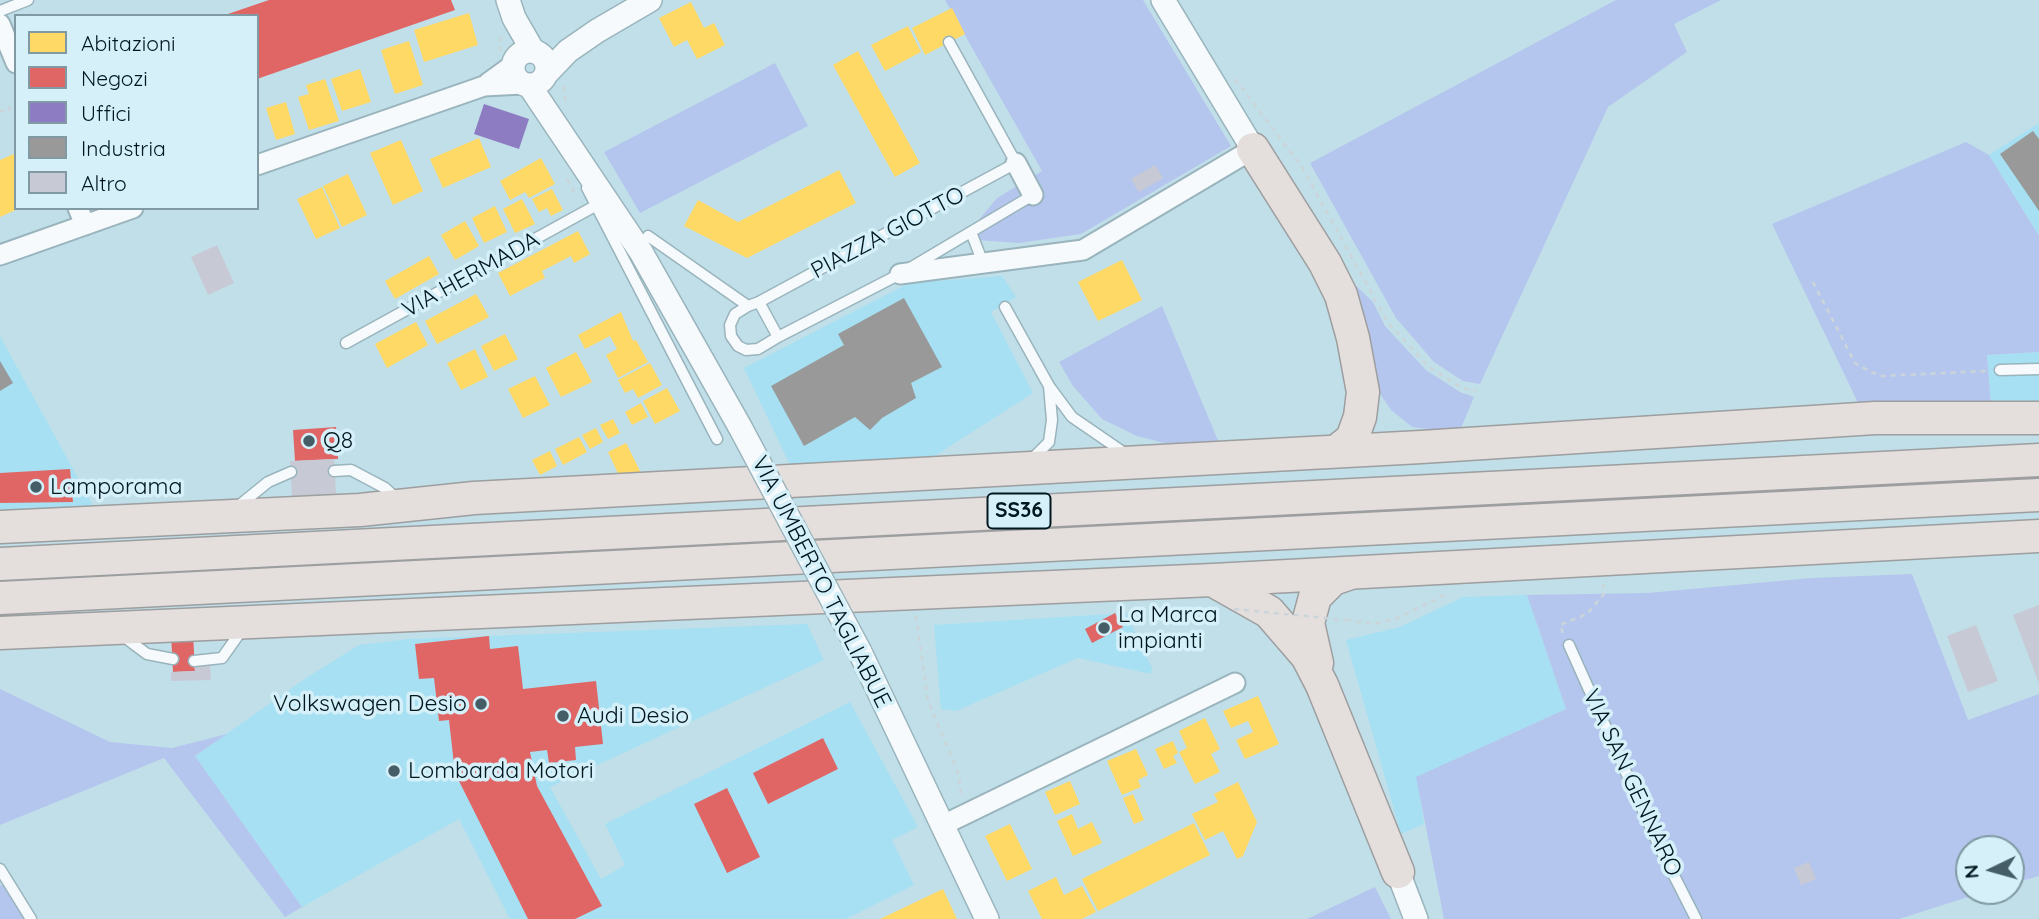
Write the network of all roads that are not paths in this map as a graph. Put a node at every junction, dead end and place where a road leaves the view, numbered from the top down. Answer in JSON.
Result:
{"nodes":[{"id":1,"x":28,"y":0,"type":"edge"},
{"id":2,"x":650,"y":0,"type":"edge"},
{"id":3,"x":1163,"y":0,"type":"edge"},
{"id":4,"x":511,"y":9,"type":"edge"},
{"id":5,"x":0,"y":11,"type":"edge"},
{"id":6,"x":0,"y":24,"type":"edge"},
{"id":7,"x":949,"y":42,"type":"dead end"},
{"id":8,"x":14,"y":58,"type":"edge"},
{"id":9,"x":530,"y":68,"type":"junction"},
{"id":10,"x":555,"y":120,"type":"junction"},
{"id":11,"x":1252,"y":149,"type":"junction"},
{"id":12,"x":1016,"y":163,"type":"junction"},
{"id":13,"x":259,"y":164,"type":"edge"},
{"id":14,"x":1033,"y":195,"type":"joint"},
{"id":15,"x":595,"y":206,"type":"junction"},
{"id":16,"x":121,"y":210,"type":"edge"},
{"id":17,"x":81,"y":217,"type":"edge"},
{"id":18,"x":971,"y":232,"type":"junction"},
{"id":19,"x":638,"y":250,"type":"junction"},
{"id":20,"x":0,"y":255,"type":"edge"},
{"id":21,"x":984,"y":263,"type":"junction"},
{"id":22,"x":900,"y":274,"type":"junction"},
{"id":23,"x":759,"y":302,"type":"junction"},
{"id":24,"x":748,"y":306,"type":"junction"},
{"id":25,"x":1005,"y":307,"type":"dead end"},
{"id":26,"x":778,"y":337,"type":"junction"},
{"id":27,"x":346,"y":343,"type":"dead end"},
{"id":28,"x":2039,"y":369,"type":"edge"},
{"id":29,"x":2000,"y":370,"type":"road end"},
{"id":30,"x":1049,"y":386,"type":"junction"},
{"id":31,"x":1363,"y":392,"type":"junction"},
{"id":32,"x":2039,"y":418,"type":"edge"},
{"id":33,"x":717,"y":439,"type":"dead end"},
{"id":34,"x":1421,"y":447,"type":"junction"},
{"id":35,"x":1337,"y":452,"type":"junction"},
{"id":36,"x":2039,"y":460,"type":"edge"},
{"id":37,"x":1147,"y":462,"type":"junction"},
{"id":38,"x":1017,"y":470,"type":"junction"},
{"id":39,"x":334,"y":471,"type":"dead end"},
{"id":40,"x":291,"y":472,"type":"dead end"},
{"id":41,"x":2039,"y":495,"type":"edge"},
{"id":42,"x":404,"y":506,"type":"junction"},
{"id":43,"x":227,"y":515,"type":"junction"},
{"id":44,"x":0,"y":527,"type":"edge"},
{"id":45,"x":2039,"y":536,"type":"edge"},
{"id":46,"x":0,"y":564,"type":"edge"},
{"id":47,"x":1357,"y":571,"type":"junction"},
{"id":48,"x":1213,"y":580,"type":"junction"},
{"id":49,"x":0,"y":598,"type":"edge"},
{"id":50,"x":250,"y":620,"type":"junction"},
{"id":51,"x":111,"y":627,"type":"junction"},
{"id":52,"x":0,"y":633,"type":"edge"},
{"id":53,"x":1569,"y":645,"type":"road end"},
{"id":54,"x":173,"y":659,"type":"dead end"},
{"id":55,"x":194,"y":661,"type":"dead end"},
{"id":56,"x":1235,"y":682,"type":"dead end"},
{"id":57,"x":1322,"y":685,"type":"junction"},
{"id":58,"x":943,"y":825,"type":"junction"},
{"id":59,"x":0,"y":869,"type":"edge"},
{"id":60,"x":1398,"y":872,"type":"joint"},
{"id":61,"x":31,"y":919,"type":"edge"},
{"id":62,"x":987,"y":919,"type":"edge"},
{"id":63,"x":1416,"y":919,"type":"edge"},
{"id":64,"x":1696,"y":919,"type":"edge"}],
"edges":[{"from":1,"to":5,"type":"lane"},
{"from":2,"to":9,"type":"street"},
{"from":3,"to":11,"type":"street"},
{"from":4,"to":9,"type":"street","name":"VIA UMBERTO TAGLIABUE"},
{"from":6,"to":8,"type":"street"},
{"from":7,"to":12,"type":"lane"},
{"from":9,"to":10,"type":"street","name":"VIA UMBERTO TAGLIABUE"},
{"from":9,"to":13,"type":"street"},
{"from":10,"to":15,"type":"lane","name":"VIA UMBERTO TAGLIABUE"},
{"from":10,"to":19,"type":"street","name":"VIA UMBERTO TAGLIABUE"},
{"from":11,"to":21,"type":"street"},
{"from":11,"to":31,"type":"highway"},
{"from":12,"to":14,"type":"street"},
{"from":12,"to":23,"type":"lane","name":"PIAZZA GIOTTO"},
{"from":14,"to":18,"type":"lane"},
{"from":15,"to":19,"type":"lane","name":"VIA UMBERTO TAGLIABUE"},
{"from":15,"to":27,"type":"lane","name":"VIA HERMADA"},
{"from":16,"to":17,"type":"street"},
{"from":17,"to":20,"type":"street"},
{"from":18,"to":21,"type":"lane"},
{"from":18,"to":22,"type":"lane"},
{"from":19,"to":24,"type":"lane"},
{"from":19,"to":33,"type":"lane","name":"VIA UMBERTO TAGLIABUE"},
{"from":19,"to":58,"type":"street","name":"VIA UMBERTO TAGLIABUE","bridge":true},
{"from":21,"to":22,"type":"street"},
{"from":22,"to":26,"type":"lane"},
{"from":23,"to":24,"type":"lane"},
{"from":23,"to":26,"type":"lane"},
{"from":24,"to":26,"type":"lane"},
{"from":25,"to":30,"type":"lane"},
{"from":28,"to":29,"type":"lane"},
{"from":30,"to":37,"type":"lane"},
{"from":30,"to":38,"type":"lane"},
{"from":31,"to":34,"type":"highway"},
{"from":31,"to":35,"type":"highway"},
{"from":32,"to":34,"type":"highway"},
{"from":34,"to":35,"type":"highway"},
{"from":35,"to":37,"type":"highway"},
{"from":36,"to":46,"type":"highway","number":"SS36"},
{"from":37,"to":38,"type":"highway"},
{"from":38,"to":42,"type":"highway"},
{"from":39,"to":42,"type":"lane"},
{"from":40,"to":43,"type":"lane"},
{"from":41,"to":49,"type":"highway","number":"SS36"},
{"from":42,"to":43,"type":"highway"},
{"from":43,"to":44,"type":"highway"},
{"from":45,"to":47,"type":"highway"},
{"from":47,"to":48,"type":"highway"},
{"from":47,"to":57,"type":"highway"},
{"from":48,"to":50,"type":"highway"},
{"from":48,"to":57,"type":"highway"},
{"from":50,"to":51,"type":"highway"},
{"from":50,"to":55,"type":"lane"},
{"from":51,"to":52,"type":"highway"},
{"from":51,"to":54,"type":"lane"},
{"from":53,"to":64,"type":"lane","name":"VIA SAN GENNARO"},
{"from":56,"to":58,"type":"street"},
{"from":57,"to":60,"type":"highway"},
{"from":58,"to":62,"type":"street","name":"VIA UMBERTO TAGLIABUE"},
{"from":59,"to":61,"type":"lane"},
{"from":60,"to":63,"type":"street"}]}
